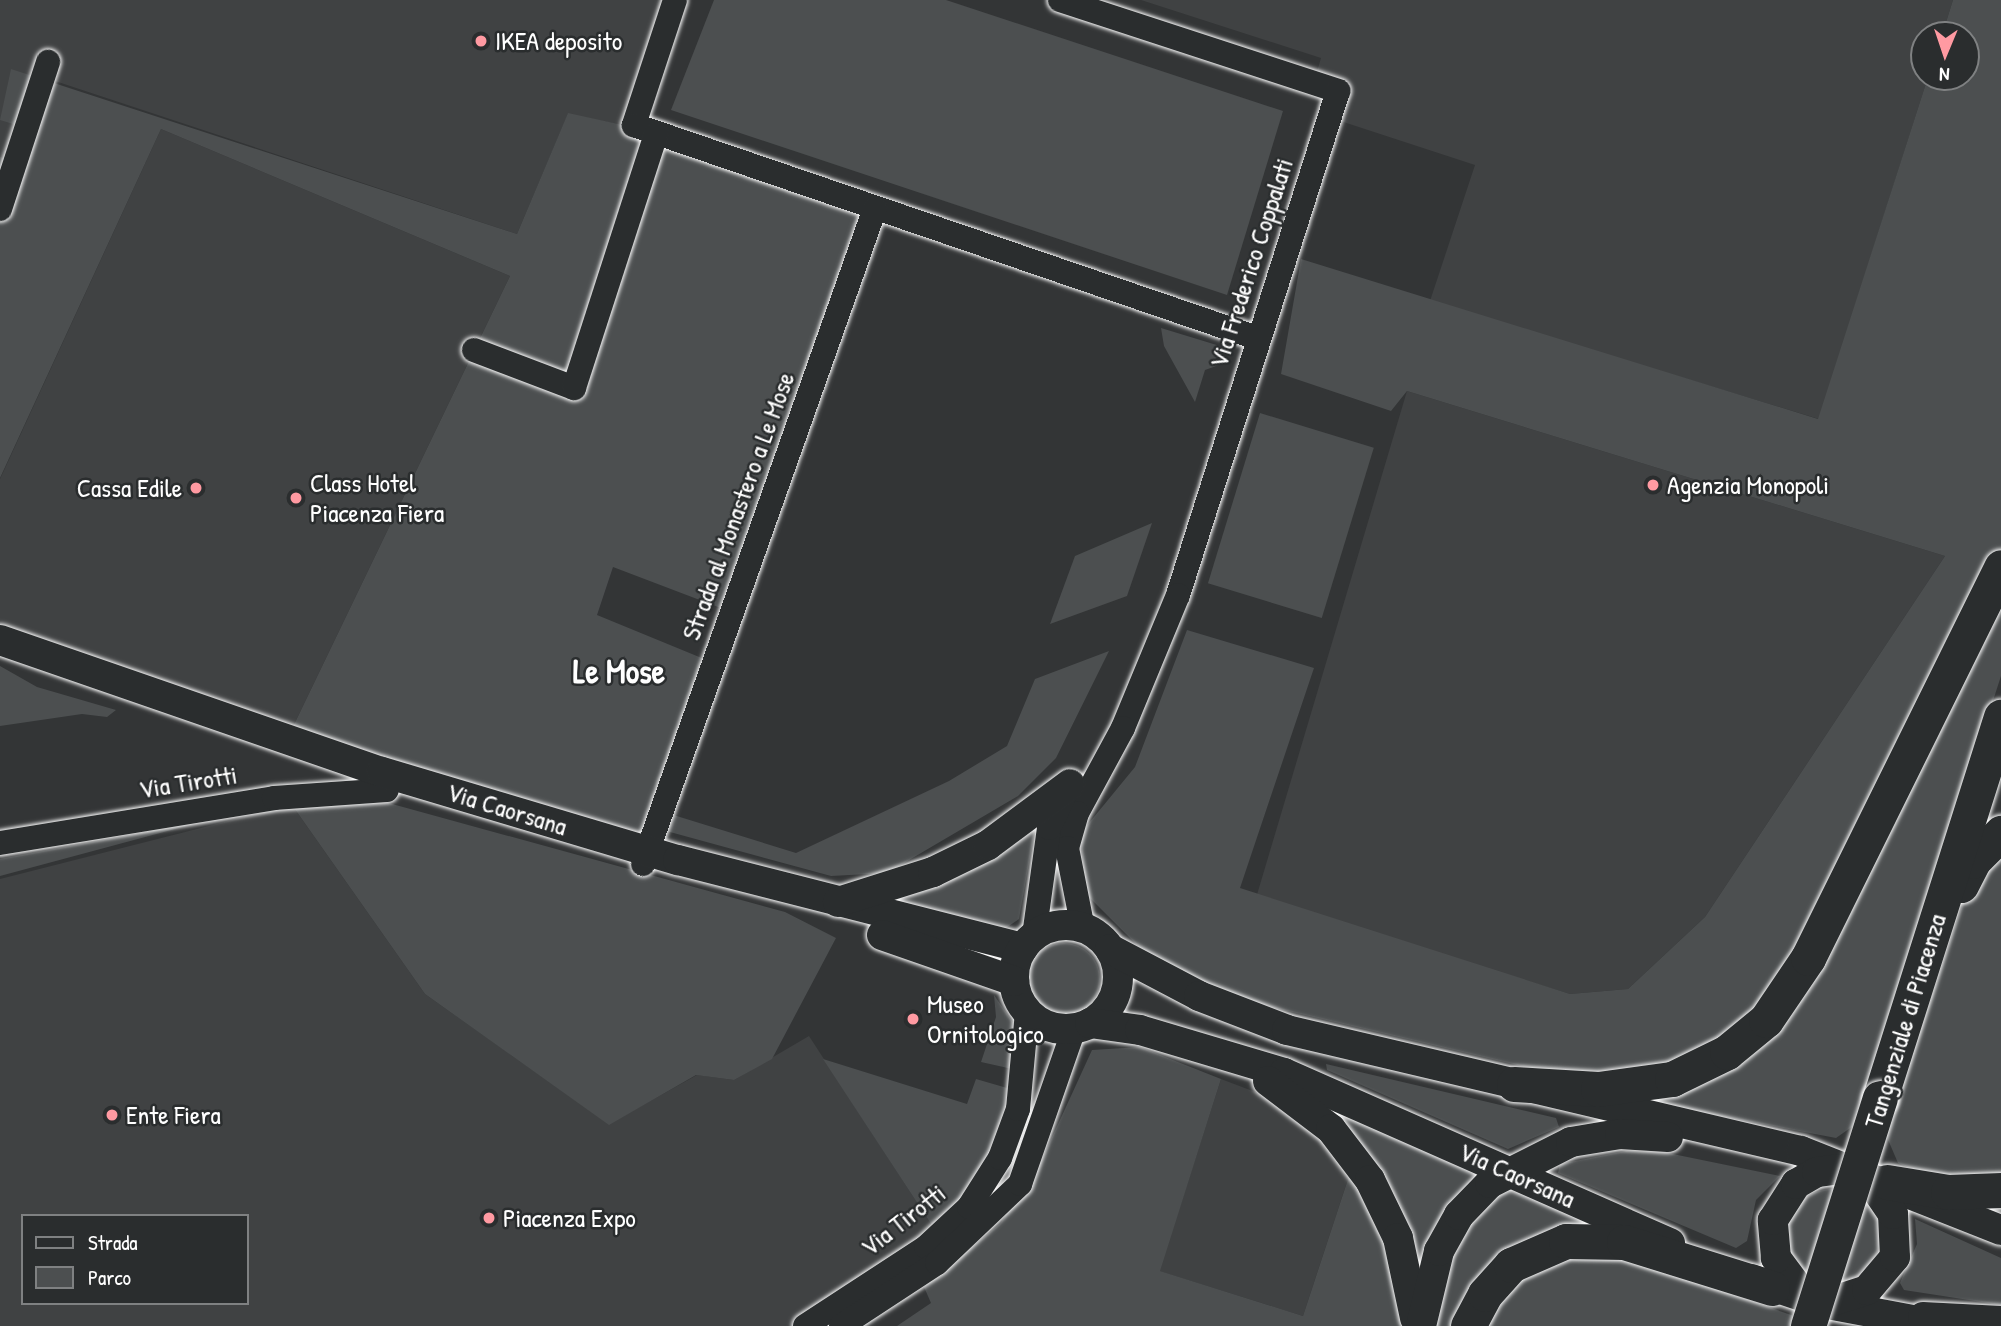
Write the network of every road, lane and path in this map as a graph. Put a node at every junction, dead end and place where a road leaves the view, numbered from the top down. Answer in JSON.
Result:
{"nodes":[{"id":1,"x":675,"y":0,"type":"edge"},
{"id":2,"x":1060,"y":0,"type":"edge"},
{"id":3,"x":48,"y":62,"type":"dead end"},
{"id":4,"x":656,"y":134,"type":"junction"},
{"id":5,"x":875,"y":208,"type":"junction"},
{"id":6,"x":0,"y":209,"type":"edge"},
{"id":7,"x":1257,"y":338,"type":"junction"},
{"id":8,"x":474,"y":350,"type":"dead end"},
{"id":9,"x":2001,"y":568,"type":"edge"},
{"id":10,"x":0,"y":640,"type":"edge"},
{"id":11,"x":0,"y":658,"type":"edge"},
{"id":12,"x":2001,"y":716,"type":"edge"},
{"id":13,"x":1123,"y":728,"type":"junction"},
{"id":14,"x":1070,"y":785,"type":"junction"},
{"id":15,"x":387,"y":790,"type":"junction"},
{"id":16,"x":2001,"y":833,"type":"edge"},
{"id":17,"x":0,"y":843,"type":"edge"},
{"id":18,"x":645,"y":858,"type":"junction"},
{"id":19,"x":838,"y":902,"type":"junction"},
{"id":20,"x":1083,"y":929,"type":"junction"},
{"id":21,"x":1028,"y":942,"type":"junction"},
{"id":22,"x":1928,"y":947,"type":"junction"},
{"id":23,"x":1110,"y":949,"type":"junction"},
{"id":24,"x":1014,"y":981,"type":"junction"},
{"id":25,"x":1027,"y":1012,"type":"junction"},
{"id":26,"x":1082,"y":1026,"type":"junction"},
{"id":27,"x":1206,"y":1048,"type":"junction"},
{"id":28,"x":1514,"y":1084,"type":"junction"},
{"id":29,"x":1801,"y":1151,"type":"junction"},
{"id":30,"x":1507,"y":1171,"type":"junction"},
{"id":31,"x":1867,"y":1174,"type":"junction"},
{"id":32,"x":2001,"y":1190,"type":"edge"},
{"id":33,"x":2001,"y":1230,"type":"edge"},
{"id":34,"x":1772,"y":1288,"type":"junction"},
{"id":35,"x":1813,"y":1310,"type":"edge"},
{"id":36,"x":1884,"y":1315,"type":"junction"},
{"id":37,"x":2001,"y":1321,"type":"edge"},
{"id":38,"x":805,"y":1326,"type":"edge"},
{"id":39,"x":841,"y":1326,"type":"edge"},
{"id":40,"x":1418,"y":1326,"type":"edge"},
{"id":41,"x":1468,"y":1326,"type":"edge"},
{"id":42,"x":1945,"y":1326,"type":"edge"}],
"edges":[{"from":1,"to":4,"type":"street"},
{"from":2,"to":7,"type":"street","name":"Via Frederico Coppalati"},
{"from":3,"to":6,"type":"street"},
{"from":4,"to":5,"type":"street"},
{"from":4,"to":8,"type":"street"},
{"from":5,"to":7,"type":"street"},
{"from":5,"to":18,"type":"street","name":"Strada al Monastero a Le Mose"},
{"from":7,"to":13,"type":"street","name":"Via Frederico Coppalati"},
{"from":9,"to":28,"type":"highway"},
{"from":10,"to":18,"type":"main road","name":"Via Caorsana"},
{"from":11,"to":15,"type":"main road","name":"Via Caorsana"},
{"from":12,"to":22,"type":"highway","name":"Tangenziale di Piacenza"},
{"from":13,"to":14,"type":"street","name":"Via Frederico Coppalati"},
{"from":13,"to":20,"type":"street","name":"Via Frederico Coppalati"},
{"from":14,"to":19,"type":"main road"},
{"from":14,"to":21,"type":"street","name":"Via Frederico Coppalati"},
{"from":15,"to":17,"type":"street","name":"Via Tirotti"},
{"from":15,"to":18,"type":"main road","name":"Via Caorsana"},
{"from":16,"to":22,"type":"highway"},
{"from":18,"to":19,"type":"main road","name":"Via Caorsana"},
{"from":18,"to":24,"type":"main road","name":"Via Caorsana"},
{"from":19,"to":21,"type":"main road","name":"Via Caorsana"},
{"from":20,"to":21,"type":"main road"},
{"from":20,"to":23,"type":"main road"},
{"from":21,"to":24,"type":"main road"},
{"from":22,"to":35,"type":"highway","name":"Tangenziale di Piacenza","bridge":true},
{"from":23,"to":26,"type":"main road"},
{"from":23,"to":28,"type":"main road"},
{"from":24,"to":25,"type":"main road"},
{"from":25,"to":26,"type":"main road"},
{"from":25,"to":38,"type":"street","name":"Via Tirotti"},
{"from":26,"to":27,"type":"main road","name":"Via Caorsana"},
{"from":26,"to":39,"type":"street","name":"Via Tirotti"},
{"from":27,"to":30,"type":"main road","name":"Via Caorsana"},
{"from":27,"to":40,"type":"main road"},
{"from":28,"to":29,"type":"main road"},
{"from":29,"to":30,"type":"main road"},
{"from":29,"to":31,"type":"main road"},
{"from":30,"to":34,"type":"main road","name":"Via Caorsana"},
{"from":30,"to":40,"type":"main road"},
{"from":31,"to":32,"type":"highway"},
{"from":31,"to":33,"type":"main road"},
{"from":31,"to":35,"type":"main road"},
{"from":31,"to":35,"type":"main road"},
{"from":34,"to":35,"type":"main road","name":"Via Caorsana"},
{"from":34,"to":41,"type":"highway"},
{"from":35,"to":36,"type":"main road","name":"Via Caorsana"},
{"from":36,"to":37,"type":"main road"},
{"from":36,"to":42,"type":"main road","name":"Via Caorsana"}]}
